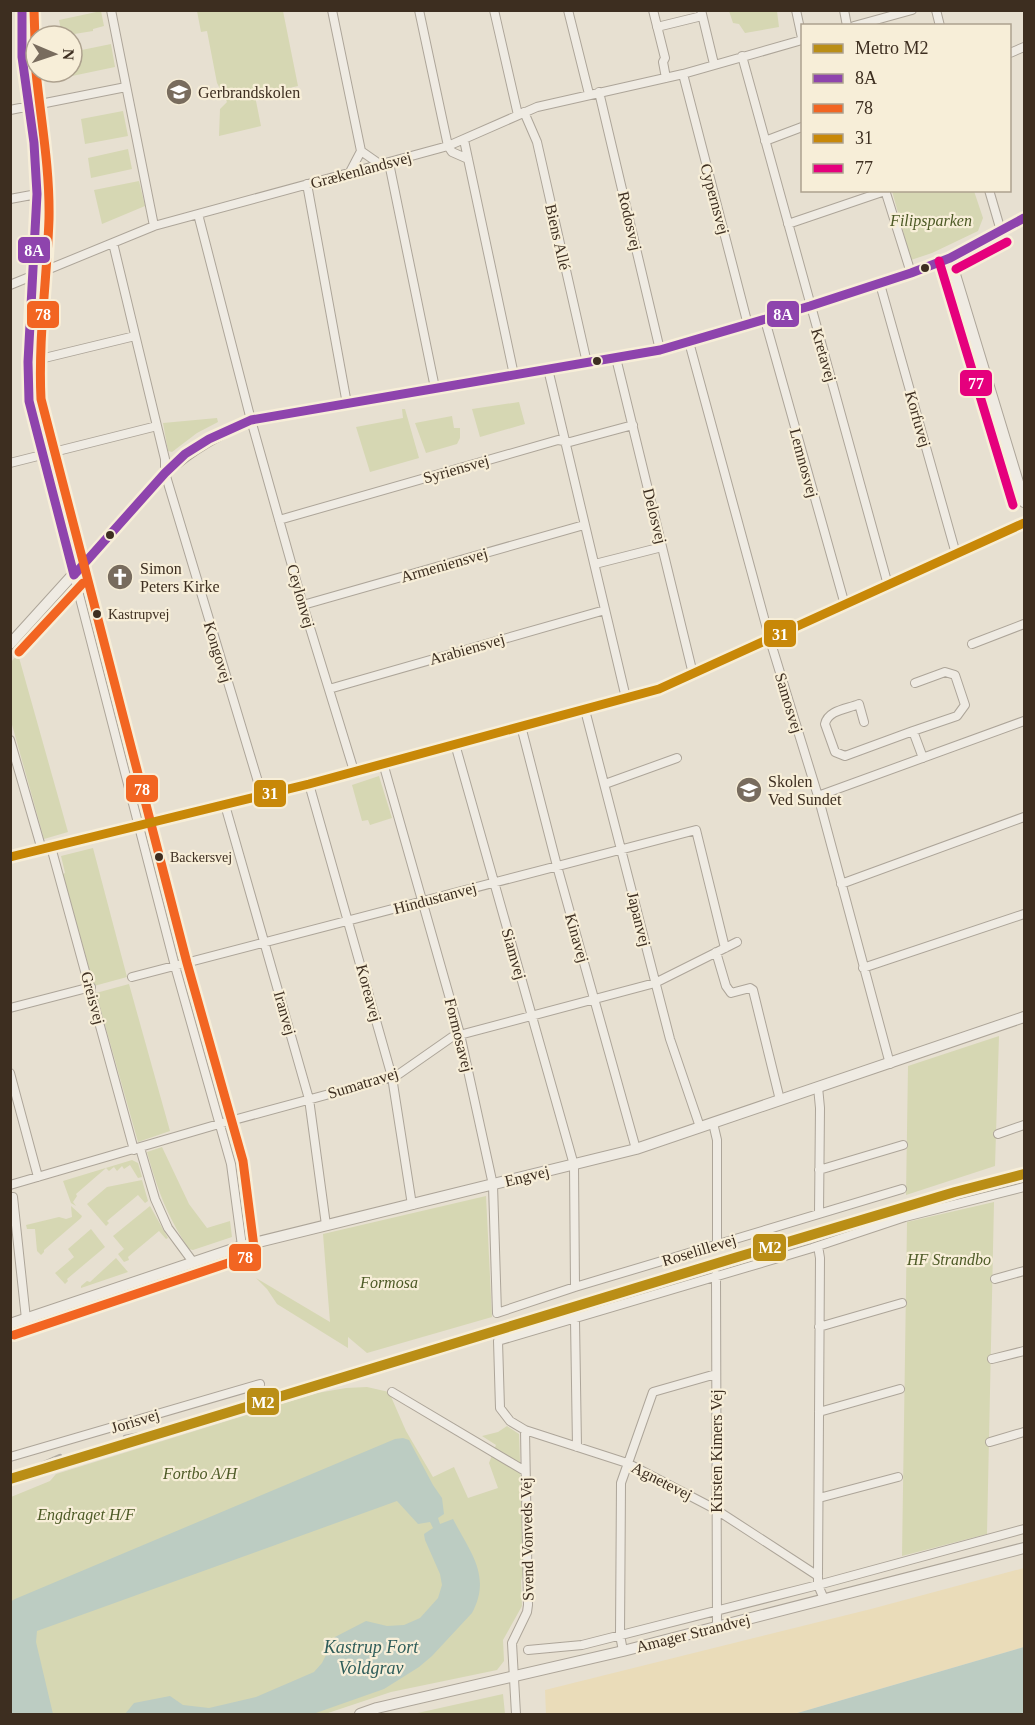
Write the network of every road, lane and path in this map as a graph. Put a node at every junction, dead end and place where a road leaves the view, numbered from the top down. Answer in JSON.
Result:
{"nodes":[{"id":1,"x":22,"y":10,"type":"edge"},
{"id":2,"x":111,"y":10,"type":"edge"},
{"id":3,"x":332,"y":10,"type":"edge"},
{"id":4,"x":419,"y":10,"type":"edge"},
{"id":5,"x":494,"y":10,"type":"edge"},
{"id":6,"x":568,"y":10,"type":"edge"},
{"id":7,"x":653,"y":10,"type":"edge"},
{"id":8,"x":796,"y":10,"type":"edge"},
{"id":9,"x":912,"y":10,"type":"edge"},
{"id":10,"x":702,"y":13,"type":"edge"},
{"id":11,"x":22,"y":20,"type":"junction"},
{"id":12,"x":10,"y":23,"type":"edge"},
{"id":13,"x":861,"y":24,"type":"edge"},
{"id":14,"x":657,"y":27,"type":"junction"},
{"id":15,"x":801,"y":34,"type":"edge"},
{"id":16,"x":801,"y":39,"type":"edge"},
{"id":17,"x":742,"y":56,"type":"junction"},
{"id":18,"x":714,"y":64,"type":"junction"},
{"id":19,"x":683,"y":74,"type":"junction"},
{"id":20,"x":666,"y":78,"type":"junction"},
{"id":21,"x":126,"y":87,"type":"junction"},
{"id":22,"x":599,"y":92,"type":"junction"},
{"id":23,"x":589,"y":94,"type":"junction"},
{"id":24,"x":28,"y":106,"type":"junction"},
{"id":25,"x":10,"y":110,"type":"edge"},
{"id":26,"x":521,"y":114,"type":"junction"},
{"id":27,"x":801,"y":128,"type":"edge"},
{"id":28,"x":464,"y":140,"type":"junction"},
{"id":29,"x":765,"y":141,"type":"junction"},
{"id":30,"x":448,"y":146,"type":"junction"},
{"id":31,"x":361,"y":151,"type":"junction"},
{"id":32,"x":468,"y":159,"type":"junction"},
{"id":33,"x":385,"y":164,"type":"junction"},
{"id":34,"x":350,"y":172,"type":"junction"},
{"id":35,"x":308,"y":184,"type":"junction"},
{"id":36,"x":882,"y":192,"type":"edge"},
{"id":37,"x":885,"y":192,"type":"edge"},
{"id":38,"x":990,"y":192,"type":"edge"},
{"id":39,"x":38,"y":194,"type":"junction"},
{"id":40,"x":10,"y":199,"type":"edge"},
{"id":41,"x":198,"y":214,"type":"junction"},
{"id":42,"x":1024,"y":218,"type":"edge"},
{"id":43,"x":788,"y":224,"type":"junction"},
{"id":44,"x":154,"y":226,"type":"junction"},
{"id":45,"x":1001,"y":231,"type":"junction"},
{"id":46,"x":113,"y":243,"type":"junction"},
{"id":47,"x":951,"y":258,"type":"junction"},
{"id":48,"x":910,"y":273,"type":"junction"},
{"id":49,"x":33,"y":276,"type":"junction"},
{"id":50,"x":880,"y":284,"type":"junction"},
{"id":51,"x":10,"y":285,"type":"edge"},
{"id":52,"x":810,"y":306,"type":"junction"},
{"id":53,"x":765,"y":320,"type":"junction"},
{"id":54,"x":748,"y":325,"type":"junction"},
{"id":55,"x":135,"y":336,"type":"junction"},
{"id":56,"x":689,"y":342,"type":"junction"},
{"id":57,"x":660,"y":350,"type":"junction"},
{"id":58,"x":616,"y":358,"type":"junction"},
{"id":59,"x":28,"y":362,"type":"junction"},
{"id":60,"x":587,"y":363,"type":"junction"},
{"id":61,"x":548,"y":369,"type":"junction"},
{"id":62,"x":514,"y":375,"type":"junction"},
{"id":63,"x":435,"y":388,"type":"junction"},
{"id":64,"x":347,"y":404,"type":"junction"},
{"id":65,"x":251,"y":420,"type":"junction"},
{"id":66,"x":633,"y":425,"type":"junction"},
{"id":67,"x":157,"y":426,"type":"junction"},
{"id":68,"x":564,"y":441,"type":"junction"},
{"id":69,"x":43,"y":455,"type":"junction"},
{"id":70,"x":10,"y":463,"type":"edge"},
{"id":71,"x":165,"y":473,"type":"junction"},
{"id":72,"x":1024,"y":502,"type":"edge"},
{"id":73,"x":279,"y":520,"type":"junction"},
{"id":74,"x":1024,"y":523,"type":"edge"},
{"id":75,"x":584,"y":525,"type":"junction"},
{"id":76,"x":662,"y":547,"type":"junction"},
{"id":77,"x":956,"y":554,"type":"junction"},
{"id":78,"x":595,"y":564,"type":"junction"},
{"id":79,"x":74,"y":575,"type":"junction"},
{"id":80,"x":888,"y":585,"type":"junction"},
{"id":81,"x":303,"y":605,"type":"junction"},
{"id":82,"x":845,"y":605,"type":"junction"},
{"id":83,"x":605,"y":610,"type":"junction"},
{"id":84,"x":1024,"y":624,"type":"edge"},
{"id":85,"x":770,"y":640,"type":"junction"},
{"id":86,"x":11,"y":642,"type":"edge"},
{"id":87,"x":972,"y":644,"type":"dead end"},
{"id":88,"x":693,"y":674,"type":"junction"},
{"id":89,"x":915,"y":683,"type":"dead end"},
{"id":90,"x":329,"y":688,"type":"junction"},
{"id":91,"x":626,"y":698,"type":"junction"},
{"id":92,"x":585,"y":710,"type":"junction"},
{"id":93,"x":1024,"y":721,"type":"edge"},
{"id":94,"x":864,"y":722,"type":"dead end"},
{"id":95,"x":521,"y":726,"type":"junction"},
{"id":96,"x":913,"y":731,"type":"junction"},
{"id":97,"x":10,"y":740,"type":"edge"},
{"id":98,"x":455,"y":744,"type":"junction"},
{"id":99,"x":923,"y":758,"type":"junction"},
{"id":100,"x":676,"y":759,"type":"dead end"},
{"id":101,"x":383,"y":763,"type":"junction"},
{"id":102,"x":354,"y":771,"type":"junction"},
{"id":103,"x":309,"y":784,"type":"junction"},
{"id":104,"x":605,"y":784,"type":"junction"},
{"id":105,"x":262,"y":795,"type":"junction"},
{"id":106,"x":818,"y":796,"type":"junction"},
{"id":107,"x":225,"y":805,"type":"junction"},
{"id":108,"x":1024,"y":818,"type":"edge"},
{"id":109,"x":139,"y":825,"type":"junction"},
{"id":110,"x":47,"y":849,"type":"junction"},
{"id":111,"x":621,"y":849,"type":"junction"},
{"id":112,"x":10,"y":857,"type":"edge"},
{"id":113,"x":557,"y":866,"type":"junction"},
{"id":114,"x":494,"y":883,"type":"junction"},
{"id":115,"x":841,"y":884,"type":"junction"},
{"id":116,"x":423,"y":902,"type":"junction"},
{"id":117,"x":1024,"y":914,"type":"edge"},
{"id":118,"x":348,"y":920,"type":"junction"},
{"id":119,"x":265,"y":942,"type":"junction"},
{"id":120,"x":737,"y":942,"type":"dead end"},
{"id":121,"x":725,"y":948,"type":"junction"},
{"id":122,"x":716,"y":952,"type":"junction"},
{"id":123,"x":175,"y":966,"type":"junction"},
{"id":124,"x":863,"y":968,"type":"junction"},
{"id":125,"x":132,"y":977,"type":"dead end"},
{"id":126,"x":655,"y":983,"type":"junction"},
{"id":127,"x":91,"y":987,"type":"junction"},
{"id":128,"x":595,"y":1000,"type":"junction"},
{"id":129,"x":10,"y":1008,"type":"edge"},
{"id":130,"x":532,"y":1016,"type":"junction"},
{"id":131,"x":1024,"y":1017,"type":"edge"},
{"id":132,"x":460,"y":1034,"type":"junction"},
{"id":133,"x":890,"y":1064,"type":"junction"},
{"id":134,"x":10,"y":1072,"type":"edge"},
{"id":135,"x":392,"y":1077,"type":"junction"},
{"id":136,"x":818,"y":1087,"type":"junction"},
{"id":137,"x":309,"y":1100,"type":"junction"},
{"id":138,"x":780,"y":1100,"type":"junction"},
{"id":139,"x":713,"y":1123,"type":"junction"},
{"id":140,"x":219,"y":1124,"type":"junction"},
{"id":141,"x":1024,"y":1125,"type":"edge"},
{"id":142,"x":700,"y":1127,"type":"junction"},
{"id":143,"x":998,"y":1134,"type":"dead end"},
{"id":144,"x":903,"y":1145,"type":"dead end"},
{"id":145,"x":137,"y":1149,"type":"junction"},
{"id":146,"x":636,"y":1149,"type":"junction"},
{"id":147,"x":574,"y":1165,"type":"junction"},
{"id":148,"x":819,"y":1170,"type":"junction"},
{"id":149,"x":38,"y":1177,"type":"junction"},
{"id":150,"x":10,"y":1185,"type":"edge"},
{"id":151,"x":493,"y":1185,"type":"junction"},
{"id":152,"x":1024,"y":1187,"type":"edge"},
{"id":153,"x":902,"y":1189,"type":"dead end"},
{"id":154,"x":13,"y":1197,"type":"dead end"},
{"id":155,"x":412,"y":1205,"type":"junction"},
{"id":156,"x":819,"y":1213,"type":"junction"},
{"id":157,"x":326,"y":1225,"type":"junction"},
{"id":158,"x":717,"y":1244,"type":"junction"},
{"id":159,"x":242,"y":1246,"type":"junction"},
{"id":160,"x":818,"y":1246,"type":"junction"},
{"id":161,"x":193,"y":1262,"type":"junction"},
{"id":162,"x":1024,"y":1271,"type":"edge"},
{"id":163,"x":716,"y":1275,"type":"junction"},
{"id":164,"x":996,"y":1279,"type":"dead end"},
{"id":165,"x":575,"y":1287,"type":"junction"},
{"id":166,"x":902,"y":1303,"type":"dead end"},
{"id":167,"x":497,"y":1313,"type":"joint"},
{"id":168,"x":26,"y":1319,"type":"junction"},
{"id":169,"x":575,"y":1320,"type":"junction"},
{"id":170,"x":10,"y":1324,"type":"edge"},
{"id":171,"x":819,"y":1327,"type":"junction"},
{"id":172,"x":1024,"y":1351,"type":"edge"},
{"id":173,"x":992,"y":1359,"type":"dead end"},
{"id":174,"x":716,"y":1374,"type":"junction"},
{"id":175,"x":260,"y":1384,"type":"dead end"},
{"id":176,"x":900,"y":1389,"type":"dead end"},
{"id":177,"x":392,"y":1392,"type":"dead end"},
{"id":178,"x":819,"y":1412,"type":"junction"},
{"id":179,"x":525,"y":1430,"type":"junction"},
{"id":180,"x":1024,"y":1432,"type":"edge"},
{"id":181,"x":990,"y":1442,"type":"dead end"},
{"id":182,"x":577,"y":1447,"type":"junction"},
{"id":183,"x":10,"y":1457,"type":"edge"},
{"id":184,"x":627,"y":1463,"type":"junction"},
{"id":185,"x":525,"y":1471,"type":"junction"},
{"id":186,"x":898,"y":1477,"type":"dead end"},
{"id":187,"x":819,"y":1498,"type":"junction"},
{"id":188,"x":715,"y":1509,"type":"junction"},
{"id":189,"x":1024,"y":1529,"type":"edge"},
{"id":190,"x":1024,"y":1548,"type":"edge"},
{"id":191,"x":818,"y":1580,"type":"junction"},
{"id":192,"x":824,"y":1599,"type":"junction"},
{"id":193,"x":716,"y":1610,"type":"junction"},
{"id":194,"x":717,"y":1627,"type":"junction"},
{"id":195,"x":620,"y":1635,"type":"junction"},
{"id":196,"x":528,"y":1650,"type":"dead end"},
{"id":197,"x":622,"y":1651,"type":"junction"},
{"id":198,"x":513,"y":1677,"type":"junction"},
{"id":199,"x":360,"y":1714,"type":"edge"},
{"id":200,"x":516,"y":1714,"type":"edge"}],
"edges":[{"from":1,"to":11,"type":"street"},
{"from":2,"to":21,"type":"street"},
{"from":3,"to":31,"type":"street"},
{"from":4,"to":30,"type":"street"},
{"from":5,"to":26,"type":"street","name":"Biens Allé"},
{"from":6,"to":23,"type":"street"},
{"from":7,"to":14,"type":"street"},
{"from":8,"to":15,"type":"street","name":"Grækenlandsvej"},
{"from":9,"to":13,"type":"street"},
{"from":10,"to":14,"type":"street"},
{"from":10,"to":18,"type":"street"},
{"from":11,"to":12,"type":"street"},
{"from":11,"to":24,"type":"street"},
{"from":14,"to":20,"type":"street"},
{"from":16,"to":17,"type":"street","name":"Grækenlandsvej"},
{"from":17,"to":18,"type":"street","name":"Grækenlandsvej"},
{"from":17,"to":29,"type":"street","name":"Kretavej"},
{"from":18,"to":19,"type":"street","name":"Grækenlandsvej"},
{"from":19,"to":20,"type":"street","name":"Grækenlandsvej"},
{"from":19,"to":54,"type":"street","name":"Cypernsvej"},
{"from":20,"to":22,"type":"street","name":"Grækenlandsvej"},
{"from":21,"to":24,"type":"street"},
{"from":21,"to":44,"type":"street"},
{"from":22,"to":23,"type":"street","name":"Grækenlandsvej"},
{"from":22,"to":57,"type":"street","name":"Rodosvej"},
{"from":23,"to":26,"type":"street","name":"Grækenlandsvej"},
{"from":24,"to":25,"type":"street"},
{"from":24,"to":39,"type":"street"},
{"from":26,"to":28,"type":"street","name":"Grækenlandsvej"},
{"from":26,"to":60,"type":"street","name":"Biens Allé"},
{"from":27,"to":29,"type":"street"},
{"from":28,"to":30,"type":"street","name":"Grækenlandsvej"},
{"from":28,"to":32,"type":"street"},
{"from":29,"to":43,"type":"street","name":"Kretavej"},
{"from":30,"to":32,"type":"street"},
{"from":30,"to":33,"type":"street","name":"Grækenlandsvej"},
{"from":31,"to":33,"type":"street"},
{"from":31,"to":34,"type":"street"},
{"from":32,"to":62,"type":"street"},
{"from":33,"to":34,"type":"street","name":"Grækenlandsvej"},
{"from":33,"to":63,"type":"street"},
{"from":34,"to":35,"type":"street","name":"Grækenlandsvej"},
{"from":35,"to":41,"type":"street","name":"Grækenlandsvej"},
{"from":35,"to":64,"type":"street"},
{"from":36,"to":43,"type":"street"},
{"from":37,"to":48,"type":"street"},
{"from":38,"to":45,"type":"street"},
{"from":39,"to":40,"type":"street"},
{"from":39,"to":49,"type":"street"},
{"from":41,"to":44,"type":"street","name":"Grækenlandsvej"},
{"from":41,"to":65,"type":"street","name":"Ceylonvej"},
{"from":42,"to":45,"type":"street"},
{"from":43,"to":52,"type":"street","name":"Kretavej"},
{"from":44,"to":46,"type":"street","name":"Grækenlandsvej"},
{"from":45,"to":47,"type":"street"},
{"from":46,"to":49,"type":"street","name":"Grækenlandsvej"},
{"from":46,"to":55,"type":"street","name":"Kongovej"},
{"from":47,"to":48,"type":"street"},
{"from":47,"to":72,"type":"street"},
{"from":48,"to":50,"type":"street"},
{"from":49,"to":51,"type":"street","name":"Grækenlandsvej"},
{"from":49,"to":59,"type":"street"},
{"from":50,"to":52,"type":"street"},
{"from":50,"to":77,"type":"street","name":"Korfuvej"},
{"from":52,"to":53,"type":"street"},
{"from":52,"to":80,"type":"street","name":"Kretavej"},
{"from":53,"to":54,"type":"street"},
{"from":53,"to":82,"type":"street","name":"Lemnosvej"},
{"from":54,"to":56,"type":"street"},
{"from":55,"to":59,"type":"street"},
{"from":55,"to":67,"type":"street","name":"Kongovej"},
{"from":56,"to":57,"type":"street"},
{"from":56,"to":85,"type":"street","name":"Samosvej"},
{"from":57,"to":58,"type":"street"},
{"from":58,"to":60,"type":"street"},
{"from":58,"to":66,"type":"street","name":"Delosvej"},
{"from":59,"to":69,"type":"street"},
{"from":60,"to":61,"type":"street"},
{"from":61,"to":62,"type":"street"},
{"from":61,"to":68,"type":"street"},
{"from":62,"to":63,"type":"street"},
{"from":63,"to":64,"type":"street"},
{"from":64,"to":65,"type":"street"},
{"from":65,"to":71,"type":"street"},
{"from":65,"to":73,"type":"street","name":"Ceylonvej"},
{"from":66,"to":68,"type":"street","name":"Syriensvej"},
{"from":66,"to":76,"type":"street","name":"Delosvej"},
{"from":67,"to":69,"type":"street"},
{"from":67,"to":71,"type":"street","name":"Kongovej"},
{"from":68,"to":73,"type":"street","name":"Syriensvej"},
{"from":68,"to":75,"type":"street"},
{"from":69,"to":70,"type":"street"},
{"from":69,"to":79,"type":"street"},
{"from":71,"to":79,"type":"street"},
{"from":71,"to":105,"type":"street","name":"Kongovej"},
{"from":73,"to":81,"type":"street","name":"Ceylonvej"},
{"from":74,"to":77,"type":"street"},
{"from":75,"to":78,"type":"street"},
{"from":75,"to":81,"type":"street","name":"Armeniensvej"},
{"from":76,"to":78,"type":"street"},
{"from":76,"to":88,"type":"street","name":"Delosvej"},
{"from":77,"to":80,"type":"street"},
{"from":78,"to":83,"type":"street"},
{"from":79,"to":86,"type":"street"},
{"from":79,"to":109,"type":"street"},
{"from":80,"to":82,"type":"street"},
{"from":81,"to":90,"type":"street","name":"Ceylonvej"},
{"from":82,"to":85,"type":"street"},
{"from":83,"to":90,"type":"street","name":"Arabiensvej"},
{"from":83,"to":91,"type":"street"},
{"from":84,"to":87,"type":"street"},
{"from":85,"to":88,"type":"street"},
{"from":85,"to":106,"type":"street","name":"Samosvej"},
{"from":88,"to":91,"type":"street"},
{"from":89,"to":96,"type":"street"},
{"from":90,"to":102,"type":"street","name":"Ceylonvej"},
{"from":91,"to":92,"type":"street"},
{"from":92,"to":95,"type":"street"},
{"from":92,"to":104,"type":"street","name":"Japanvej"},
{"from":93,"to":99,"type":"street"},
{"from":94,"to":96,"type":"street"},
{"from":95,"to":98,"type":"street"},
{"from":95,"to":113,"type":"street","name":"Kinavej"},
{"from":96,"to":99,"type":"street"},
{"from":97,"to":110,"type":"street","name":"Greisvej"},
{"from":98,"to":101,"type":"street"},
{"from":98,"to":114,"type":"street","name":"Siamvej"},
{"from":99,"to":106,"type":"street"},
{"from":100,"to":104,"type":"street"},
{"from":101,"to":102,"type":"street"},
{"from":101,"to":116,"type":"street","name":"Formosavej"},
{"from":102,"to":103,"type":"street"},
{"from":103,"to":105,"type":"street"},
{"from":103,"to":118,"type":"street","name":"Koreavej"},
{"from":104,"to":111,"type":"street","name":"Japanvej"},
{"from":105,"to":107,"type":"street"},
{"from":106,"to":115,"type":"street","name":"Samosvej"},
{"from":107,"to":109,"type":"street"},
{"from":107,"to":119,"type":"street","name":"Iranvej"},
{"from":108,"to":115,"type":"street"},
{"from":109,"to":110,"type":"street"},
{"from":109,"to":123,"type":"street"},
{"from":110,"to":112,"type":"street"},
{"from":110,"to":127,"type":"street","name":"Greisvej"},
{"from":111,"to":113,"type":"street","name":"Hindustanvej"},
{"from":111,"to":121,"type":"street","name":"Hindustanvej"},
{"from":111,"to":126,"type":"street","name":"Japanvej"},
{"from":113,"to":114,"type":"street","name":"Hindustanvej"},
{"from":113,"to":128,"type":"street","name":"Kinavej"},
{"from":114,"to":116,"type":"street","name":"Hindustanvej"},
{"from":114,"to":130,"type":"street","name":"Siamvej"},
{"from":115,"to":124,"type":"street","name":"Samosvej"},
{"from":116,"to":118,"type":"street","name":"Hindustanvej"},
{"from":116,"to":132,"type":"street","name":"Formosavej"},
{"from":117,"to":124,"type":"street"},
{"from":118,"to":119,"type":"street","name":"Hindustanvej"},
{"from":118,"to":135,"type":"street","name":"Koreavej"},
{"from":119,"to":123,"type":"street","name":"Hindustanvej"},
{"from":119,"to":137,"type":"street","name":"Iranvej"},
{"from":120,"to":121,"type":"street","name":"Sumatravej"},
{"from":121,"to":122,"type":"street","name":"Sumatravej"},
{"from":122,"to":126,"type":"street","name":"Sumatravej"},
{"from":122,"to":138,"type":"street"},
{"from":123,"to":125,"type":"street","name":"Hindustanvej"},
{"from":123,"to":140,"type":"street"},
{"from":124,"to":133,"type":"street","name":"Samosvej"},
{"from":126,"to":128,"type":"street","name":"Sumatravej"},
{"from":126,"to":142,"type":"street","name":"Japanvej"},
{"from":127,"to":129,"type":"street"},
{"from":127,"to":145,"type":"street","name":"Greisvej"},
{"from":128,"to":130,"type":"street","name":"Sumatravej"},
{"from":128,"to":146,"type":"street","name":"Kinavej"},
{"from":130,"to":132,"type":"street","name":"Sumatravej"},
{"from":130,"to":147,"type":"street","name":"Siamvej"},
{"from":131,"to":133,"type":"street","name":"Engvej"},
{"from":132,"to":135,"type":"street","name":"Sumatravej"},
{"from":132,"to":151,"type":"street","name":"Formosavej"},
{"from":133,"to":136,"type":"street","name":"Engvej"},
{"from":134,"to":149,"type":"street"},
{"from":135,"to":137,"type":"street","name":"Sumatravej"},
{"from":135,"to":155,"type":"street","name":"Koreavej"},
{"from":136,"to":138,"type":"street","name":"Engvej"},
{"from":136,"to":148,"type":"street"},
{"from":137,"to":140,"type":"street","name":"Sumatravej"},
{"from":137,"to":157,"type":"street","name":"Iranvej"},
{"from":138,"to":139,"type":"street","name":"Engvej"},
{"from":139,"to":142,"type":"street","name":"Engvej"},
{"from":139,"to":158,"type":"street"},
{"from":140,"to":145,"type":"street","name":"Sumatravej"},
{"from":140,"to":159,"type":"street"},
{"from":141,"to":143,"type":"street"},
{"from":142,"to":146,"type":"street","name":"Engvej"},
{"from":144,"to":148,"type":"street"},
{"from":145,"to":149,"type":"street","name":"Sumatravej"},
{"from":145,"to":161,"type":"street","name":"Greisvej"},
{"from":146,"to":147,"type":"street","name":"Engvej"},
{"from":147,"to":151,"type":"street","name":"Engvej"},
{"from":147,"to":165,"type":"street","name":"Siamvej"},
{"from":148,"to":156,"type":"street"},
{"from":149,"to":150,"type":"street","name":"Sumatravej"},
{"from":151,"to":155,"type":"street","name":"Engvej"},
{"from":151,"to":167,"type":"street","name":"Formosavej"},
{"from":152,"to":160,"type":"street"},
{"from":153,"to":156,"type":"street","name":"Roselillevej"},
{"from":154,"to":168,"type":"street"},
{"from":155,"to":157,"type":"street","name":"Engvej"},
{"from":156,"to":158,"type":"street","name":"Roselillevej"},
{"from":157,"to":159,"type":"street","name":"Engvej"},
{"from":158,"to":165,"type":"street","name":"Roselillevej"},
{"from":159,"to":161,"type":"street","name":"Engvej"},
{"from":160,"to":163,"type":"street"},
{"from":160,"to":171,"type":"street"},
{"from":161,"to":168,"type":"street","name":"Engvej"},
{"from":162,"to":164,"type":"street"},
{"from":163,"to":169,"type":"street"},
{"from":163,"to":174,"type":"street","name":"Kirsten Kimers Vej"},
{"from":165,"to":167,"type":"street","name":"Roselillevej"},
{"from":166,"to":171,"type":"street"},
{"from":168,"to":170,"type":"street","name":"Engvej"},
{"from":169,"to":179,"type":"street"},
{"from":169,"to":182,"type":"street"},
{"from":171,"to":178,"type":"street"},
{"from":172,"to":173,"type":"street"},
{"from":174,"to":184,"type":"street"},
{"from":174,"to":188,"type":"street","name":"Kirsten Kimers Vej"},
{"from":175,"to":183,"type":"street","name":"Jorisvej"},
{"from":176,"to":178,"type":"street"},
{"from":177,"to":185,"type":"street"},
{"from":178,"to":187,"type":"street"},
{"from":179,"to":182,"type":"street","name":"Agnetevej"},
{"from":179,"to":185,"type":"street","name":"Svend Vonveds Vej"},
{"from":180,"to":181,"type":"street"},
{"from":182,"to":184,"type":"street","name":"Agnetevej"},
{"from":184,"to":188,"type":"street","name":"Agnetevej"},
{"from":184,"to":195,"type":"street"},
{"from":185,"to":198,"type":"street","name":"Svend Vonveds Vej"},
{"from":186,"to":187,"type":"street"},
{"from":187,"to":191,"type":"street"},
{"from":188,"to":191,"type":"street","name":"Agnetevej"},
{"from":188,"to":193,"type":"street","name":"Kirsten Kimers Vej"},
{"from":189,"to":191,"type":"street","name":"Amager Strandvej"},
{"from":190,"to":192,"type":"street","name":"Amager Strandvej"},
{"from":191,"to":192,"type":"street"},
{"from":191,"to":193,"type":"street","name":"Amager Strandvej"},
{"from":192,"to":194,"type":"street","name":"Amager Strandvej"},
{"from":193,"to":194,"type":"street","name":"Kirsten Kimers Vej"},
{"from":193,"to":195,"type":"street","name":"Amager Strandvej"},
{"from":194,"to":197,"type":"street","name":"Amager Strandvej"},
{"from":195,"to":196,"type":"street","name":"Amager Strandvej"},
{"from":195,"to":197,"type":"street"},
{"from":197,"to":198,"type":"street","name":"Amager Strandvej"},
{"from":198,"to":199,"type":"street","name":"Amager Strandvej"},
{"from":198,"to":200,"type":"street","name":"Svend Vonveds Vej"}]}
